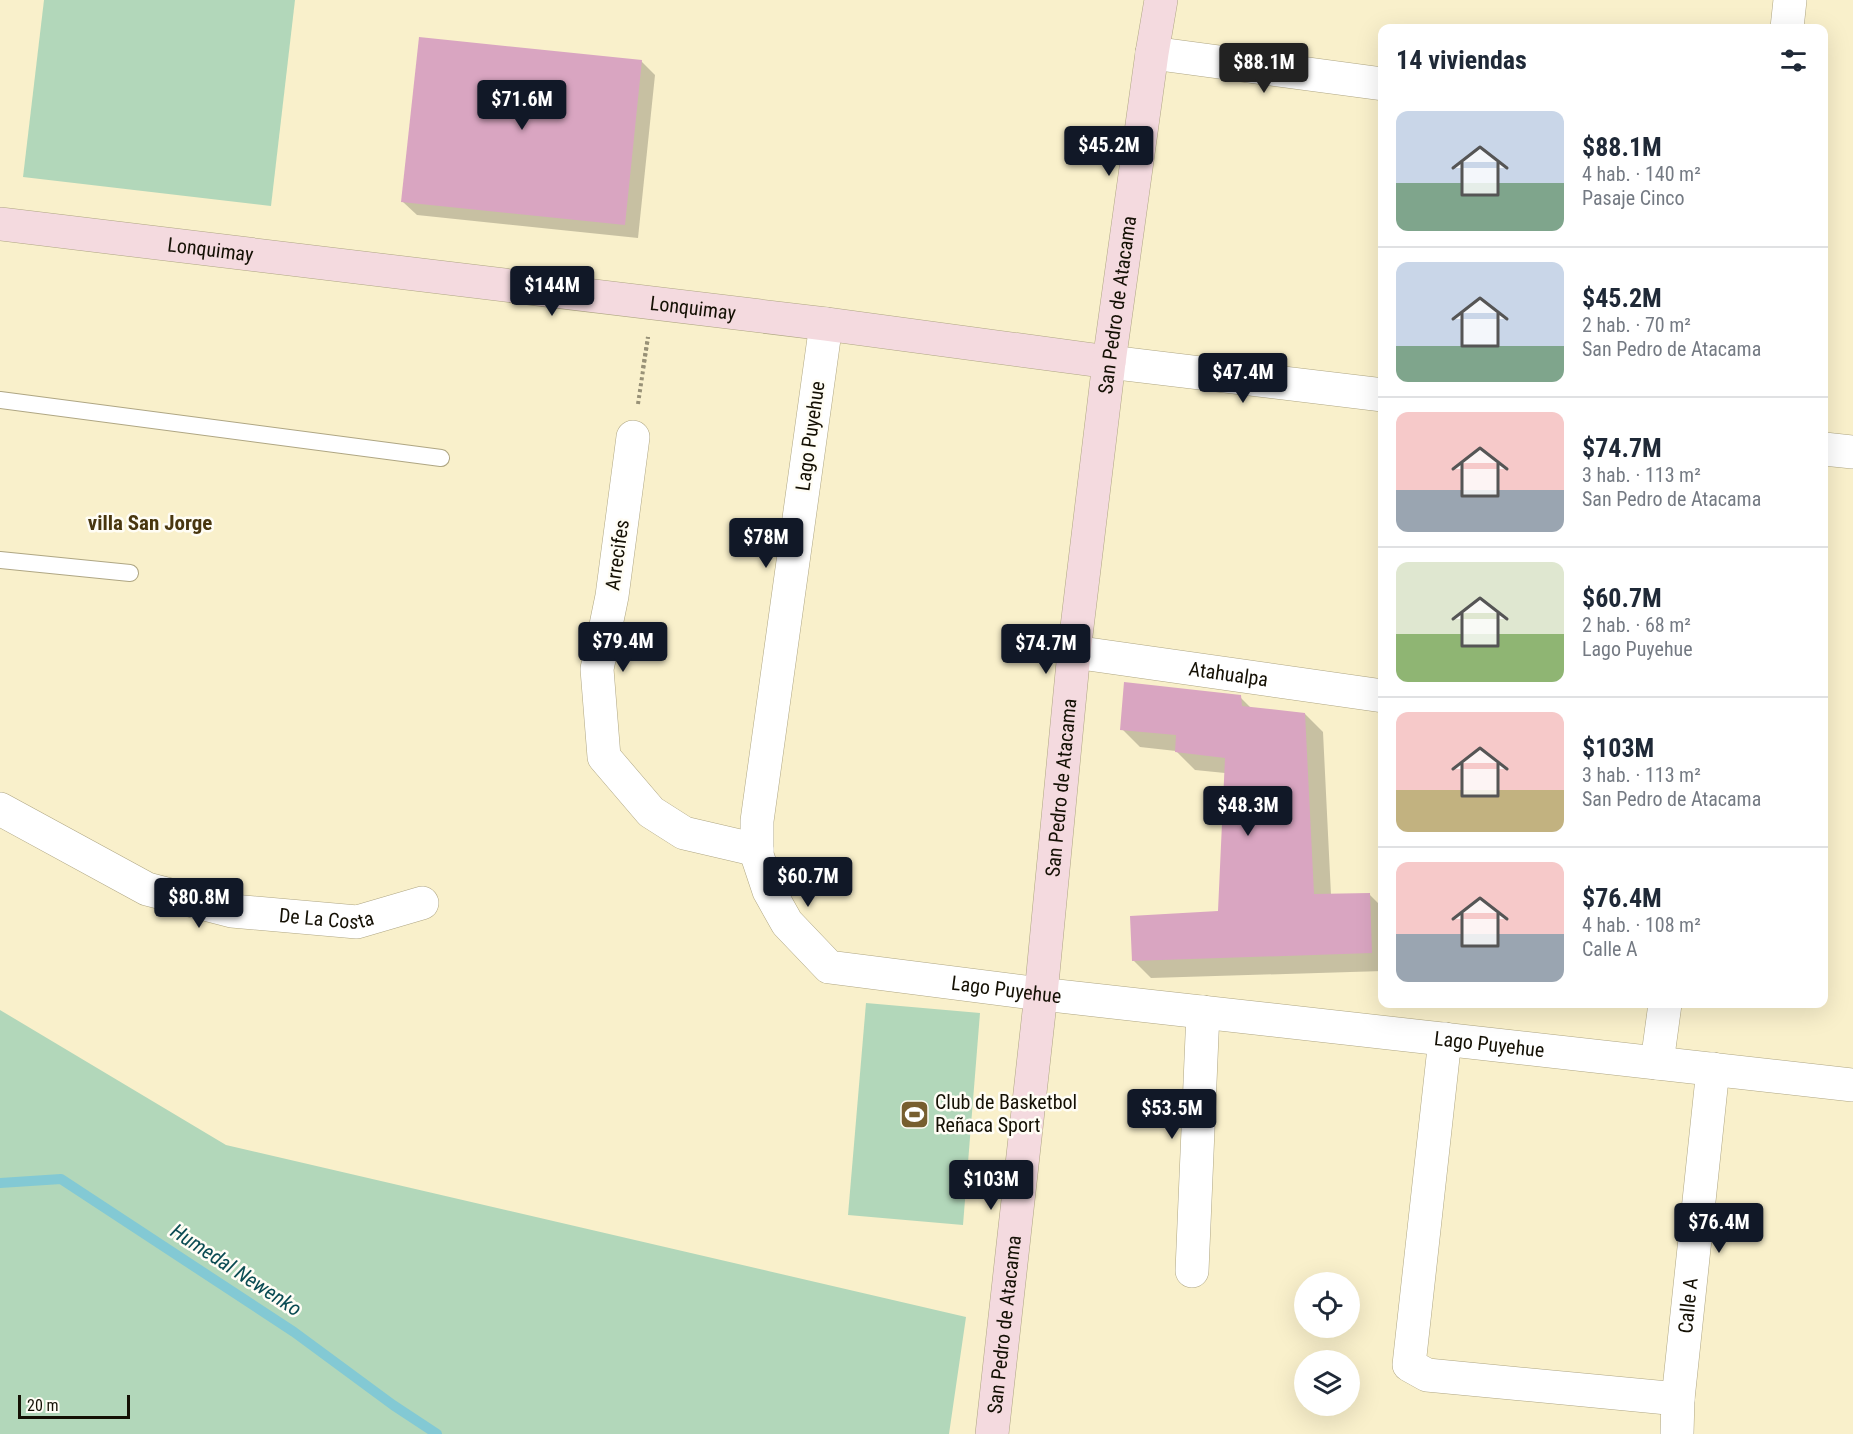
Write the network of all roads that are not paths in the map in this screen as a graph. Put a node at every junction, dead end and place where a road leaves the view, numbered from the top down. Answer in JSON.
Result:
{"nodes":[{"id":1,"x":1161,"y":0,"type":"edge"},
{"id":2,"x":1790,"y":0,"type":"edge"},
{"id":3,"x":1787,"y":24,"type":"edge"},
{"id":4,"x":1152,"y":53,"type":"junction"},
{"id":5,"x":1378,"y":83,"type":"edge"},
{"id":6,"x":0,"y":225,"type":"edge"},
{"id":7,"x":826,"y":324,"type":"junction"},
{"id":8,"x":1109,"y":362,"type":"junction"},
{"id":9,"x":1378,"y":394,"type":"edge"},
{"id":10,"x":0,"y":400,"type":"edge"},
{"id":11,"x":633,"y":437,"type":"road end"},
{"id":12,"x":1828,"y":449,"type":"edge"},
{"id":13,"x":1853,"y":452,"type":"edge"},
{"id":14,"x":441,"y":458,"type":"dead end"},
{"id":15,"x":0,"y":560,"type":"edge"},
{"id":16,"x":130,"y":573,"type":"dead end"},
{"id":17,"x":1074,"y":652,"type":"junction"},
{"id":18,"x":1378,"y":695,"type":"edge"},
{"id":19,"x":0,"y":809,"type":"edge"},
{"id":20,"x":757,"y":850,"type":"junction"},
{"id":21,"x":422,"y":903,"type":"dead end"},
{"id":22,"x":1041,"y":994,"type":"junction"},
{"id":23,"x":1665,"y":1008,"type":"edge"},
{"id":24,"x":1203,"y":1012,"type":"junction"},
{"id":25,"x":1445,"y":1039,"type":"junction"},
{"id":26,"x":1658,"y":1063,"type":"junction"},
{"id":27,"x":1713,"y":1069,"type":"junction"},
{"id":28,"x":1853,"y":1085,"type":"edge"},
{"id":29,"x":1192,"y":1271,"type":"dead end"},
{"id":30,"x":1678,"y":1400,"type":"junction"},
{"id":31,"x":992,"y":1434,"type":"edge"},
{"id":32,"x":1676,"y":1434,"type":"edge"}],
"edges":[{"from":1,"to":4,"type":"street","name":"San Pedro de Atacama"},
{"from":2,"to":3,"type":"street"},
{"from":4,"to":5,"type":"street"},
{"from":4,"to":8,"type":"street","name":"San Pedro de Atacama"},
{"from":6,"to":7,"type":"street","name":"Lonquimay"},
{"from":7,"to":8,"type":"street","name":"Lonquimay"},
{"from":7,"to":20,"type":"street","name":"Lago Puyehue"},
{"from":8,"to":9,"type":"street","name":"Lonquimay"},
{"from":8,"to":17,"type":"street","name":"San Pedro de Atacama"},
{"from":10,"to":14,"type":"lane"},
{"from":11,"to":20,"type":"street","name":"Arrecifes"},
{"from":12,"to":13,"type":"street"},
{"from":15,"to":16,"type":"lane"},
{"from":17,"to":18,"type":"street","name":"Atahualpa"},
{"from":17,"to":22,"type":"street","name":"San Pedro de Atacama"},
{"from":19,"to":21,"type":"street","name":"De La Costa"},
{"from":20,"to":22,"type":"street","name":"Lago Puyehue"},
{"from":22,"to":24,"type":"street","name":"Lago Puyehue"},
{"from":22,"to":31,"type":"street","name":"San Pedro de Atacama"},
{"from":23,"to":26,"type":"street"},
{"from":24,"to":25,"type":"street","name":"Lago Puyehue"},
{"from":24,"to":29,"type":"street"},
{"from":25,"to":26,"type":"street","name":"Lago Puyehue"},
{"from":25,"to":30,"type":"street"},
{"from":26,"to":27,"type":"street","name":"Lago Puyehue"},
{"from":27,"to":28,"type":"street","name":"Lago Puyehue"},
{"from":27,"to":30,"type":"street","name":"Calle A"},
{"from":30,"to":32,"type":"street","name":"Calle A"}]}
